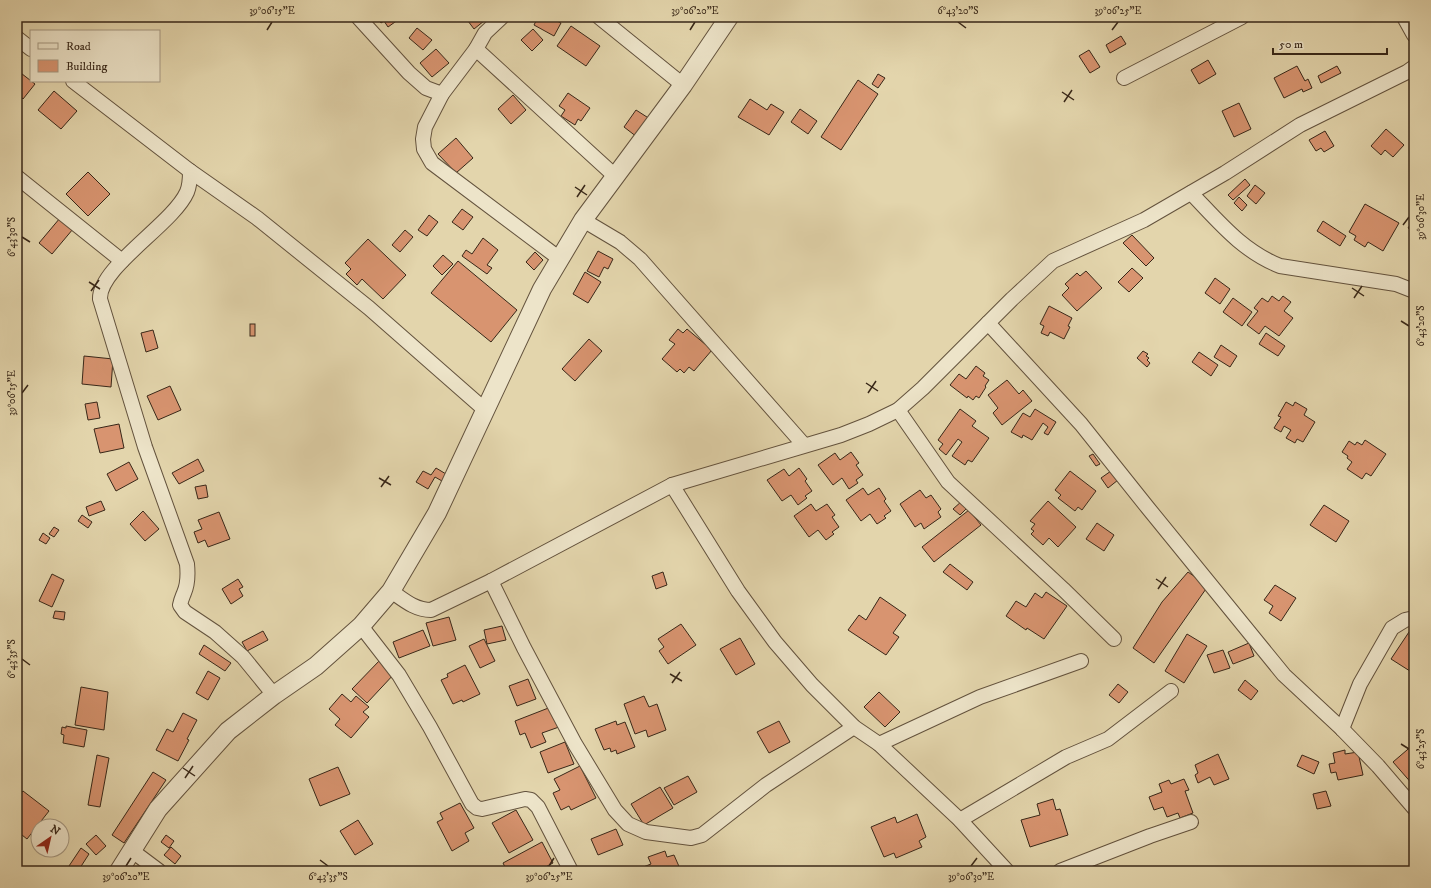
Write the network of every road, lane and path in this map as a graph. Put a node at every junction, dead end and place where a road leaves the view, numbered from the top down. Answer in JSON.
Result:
{"nodes":[{"id":1,"x":358,"y":17,"type":"edge"},
{"id":2,"x":502,"y":17,"type":"edge"},
{"id":3,"x":599,"y":17,"type":"edge"},
{"id":4,"x":729,"y":17,"type":"edge"},
{"id":5,"x":1242,"y":17,"type":"edge"},
{"id":6,"x":1404,"y":17,"type":"edge"},
{"id":7,"x":1414,"y":35,"type":"edge"},
{"id":8,"x":17,"y":38,"type":"edge"},
{"id":9,"x":30,"y":48,"type":"edge"},
{"id":10,"x":476,"y":49,"type":"junction"},
{"id":11,"x":1414,"y":67,"type":"edge"},
{"id":12,"x":1124,"y":78,"type":"dead end"},
{"id":13,"x":74,"y":82,"type":"edge"},
{"id":14,"x":682,"y":85,"type":"junction"},
{"id":15,"x":442,"y":94,"type":"junction"},
{"id":16,"x":190,"y":171,"type":"junction"},
{"id":17,"x":615,"y":176,"type":"junction"},
{"id":18,"x":17,"y":177,"type":"edge"},
{"id":19,"x":1191,"y":193,"type":"junction"},
{"id":20,"x":583,"y":220,"type":"junction"},
{"id":21,"x":560,"y":259,"type":"junction"},
{"id":22,"x":122,"y":261,"type":"junction"},
{"id":23,"x":1414,"y":291,"type":"edge"},
{"id":24,"x":988,"y":323,"type":"junction"},
{"id":25,"x":484,"y":409,"type":"junction"},
{"id":26,"x":898,"y":410,"type":"junction"},
{"id":27,"x":804,"y":445,"type":"junction"},
{"id":28,"x":672,"y":484,"type":"junction"},
{"id":29,"x":491,"y":581,"type":"junction"},
{"id":30,"x":391,"y":591,"type":"junction"},
{"id":31,"x":1414,"y":618,"type":"edge"},
{"id":32,"x":361,"y":626,"type":"junction"},
{"id":33,"x":1114,"y":639,"type":"dead end"},
{"id":34,"x":1081,"y":661,"type":"dead end"},
{"id":35,"x":1171,"y":691,"type":"dead end"},
{"id":36,"x":274,"y":695,"type":"junction"},
{"id":37,"x":854,"y":727,"type":"junction"},
{"id":38,"x":1342,"y":729,"type":"junction"},
{"id":39,"x":879,"y":744,"type":"junction"},
{"id":40,"x":1414,"y":808,"type":"edge"},
{"id":41,"x":960,"y":820,"type":"junction"},
{"id":42,"x":1190,"y":822,"type":"dead end"},
{"id":43,"x":131,"y":850,"type":"junction"},
{"id":44,"x":119,"y":871,"type":"edge"},
{"id":45,"x":160,"y":871,"type":"edge"},
{"id":46,"x":572,"y":871,"type":"edge"},
{"id":47,"x":1007,"y":871,"type":"edge"},
{"id":48,"x":1060,"y":871,"type":"edge"}],
"edges":[{"from":1,"to":15,"type":"street"},
{"from":2,"to":10,"type":"street"},
{"from":3,"to":14,"type":"street"},
{"from":4,"to":14,"type":"street"},
{"from":5,"to":12,"type":"street"},
{"from":6,"to":7,"type":"street"},
{"from":8,"to":9,"type":"street"},
{"from":10,"to":15,"type":"street"},
{"from":10,"to":17,"type":"street"},
{"from":11,"to":19,"type":"street"},
{"from":13,"to":16,"type":"street"},
{"from":14,"to":17,"type":"street"},
{"from":15,"to":21,"type":"street"},
{"from":16,"to":22,"type":"street"},
{"from":16,"to":25,"type":"street"},
{"from":17,"to":20,"type":"street"},
{"from":18,"to":22,"type":"street"},
{"from":19,"to":23,"type":"street"},
{"from":19,"to":24,"type":"street"},
{"from":20,"to":21,"type":"street"},
{"from":20,"to":27,"type":"street"},
{"from":21,"to":25,"type":"street"},
{"from":22,"to":36,"type":"street"},
{"from":24,"to":26,"type":"street"},
{"from":24,"to":38,"type":"street"},
{"from":25,"to":30,"type":"street"},
{"from":26,"to":27,"type":"street"},
{"from":26,"to":33,"type":"street"},
{"from":27,"to":28,"type":"street"},
{"from":28,"to":29,"type":"street"},
{"from":28,"to":37,"type":"street"},
{"from":29,"to":30,"type":"street"},
{"from":29,"to":37,"type":"street"},
{"from":30,"to":32,"type":"street"},
{"from":31,"to":38,"type":"street"},
{"from":32,"to":36,"type":"street"},
{"from":32,"to":46,"type":"street"},
{"from":34,"to":39,"type":"street"},
{"from":35,"to":41,"type":"street"},
{"from":36,"to":43,"type":"street"},
{"from":37,"to":39,"type":"street"},
{"from":38,"to":40,"type":"street"},
{"from":39,"to":41,"type":"street"},
{"from":41,"to":47,"type":"street"},
{"from":42,"to":48,"type":"street"},
{"from":43,"to":44,"type":"street"},
{"from":43,"to":45,"type":"street"}]}
